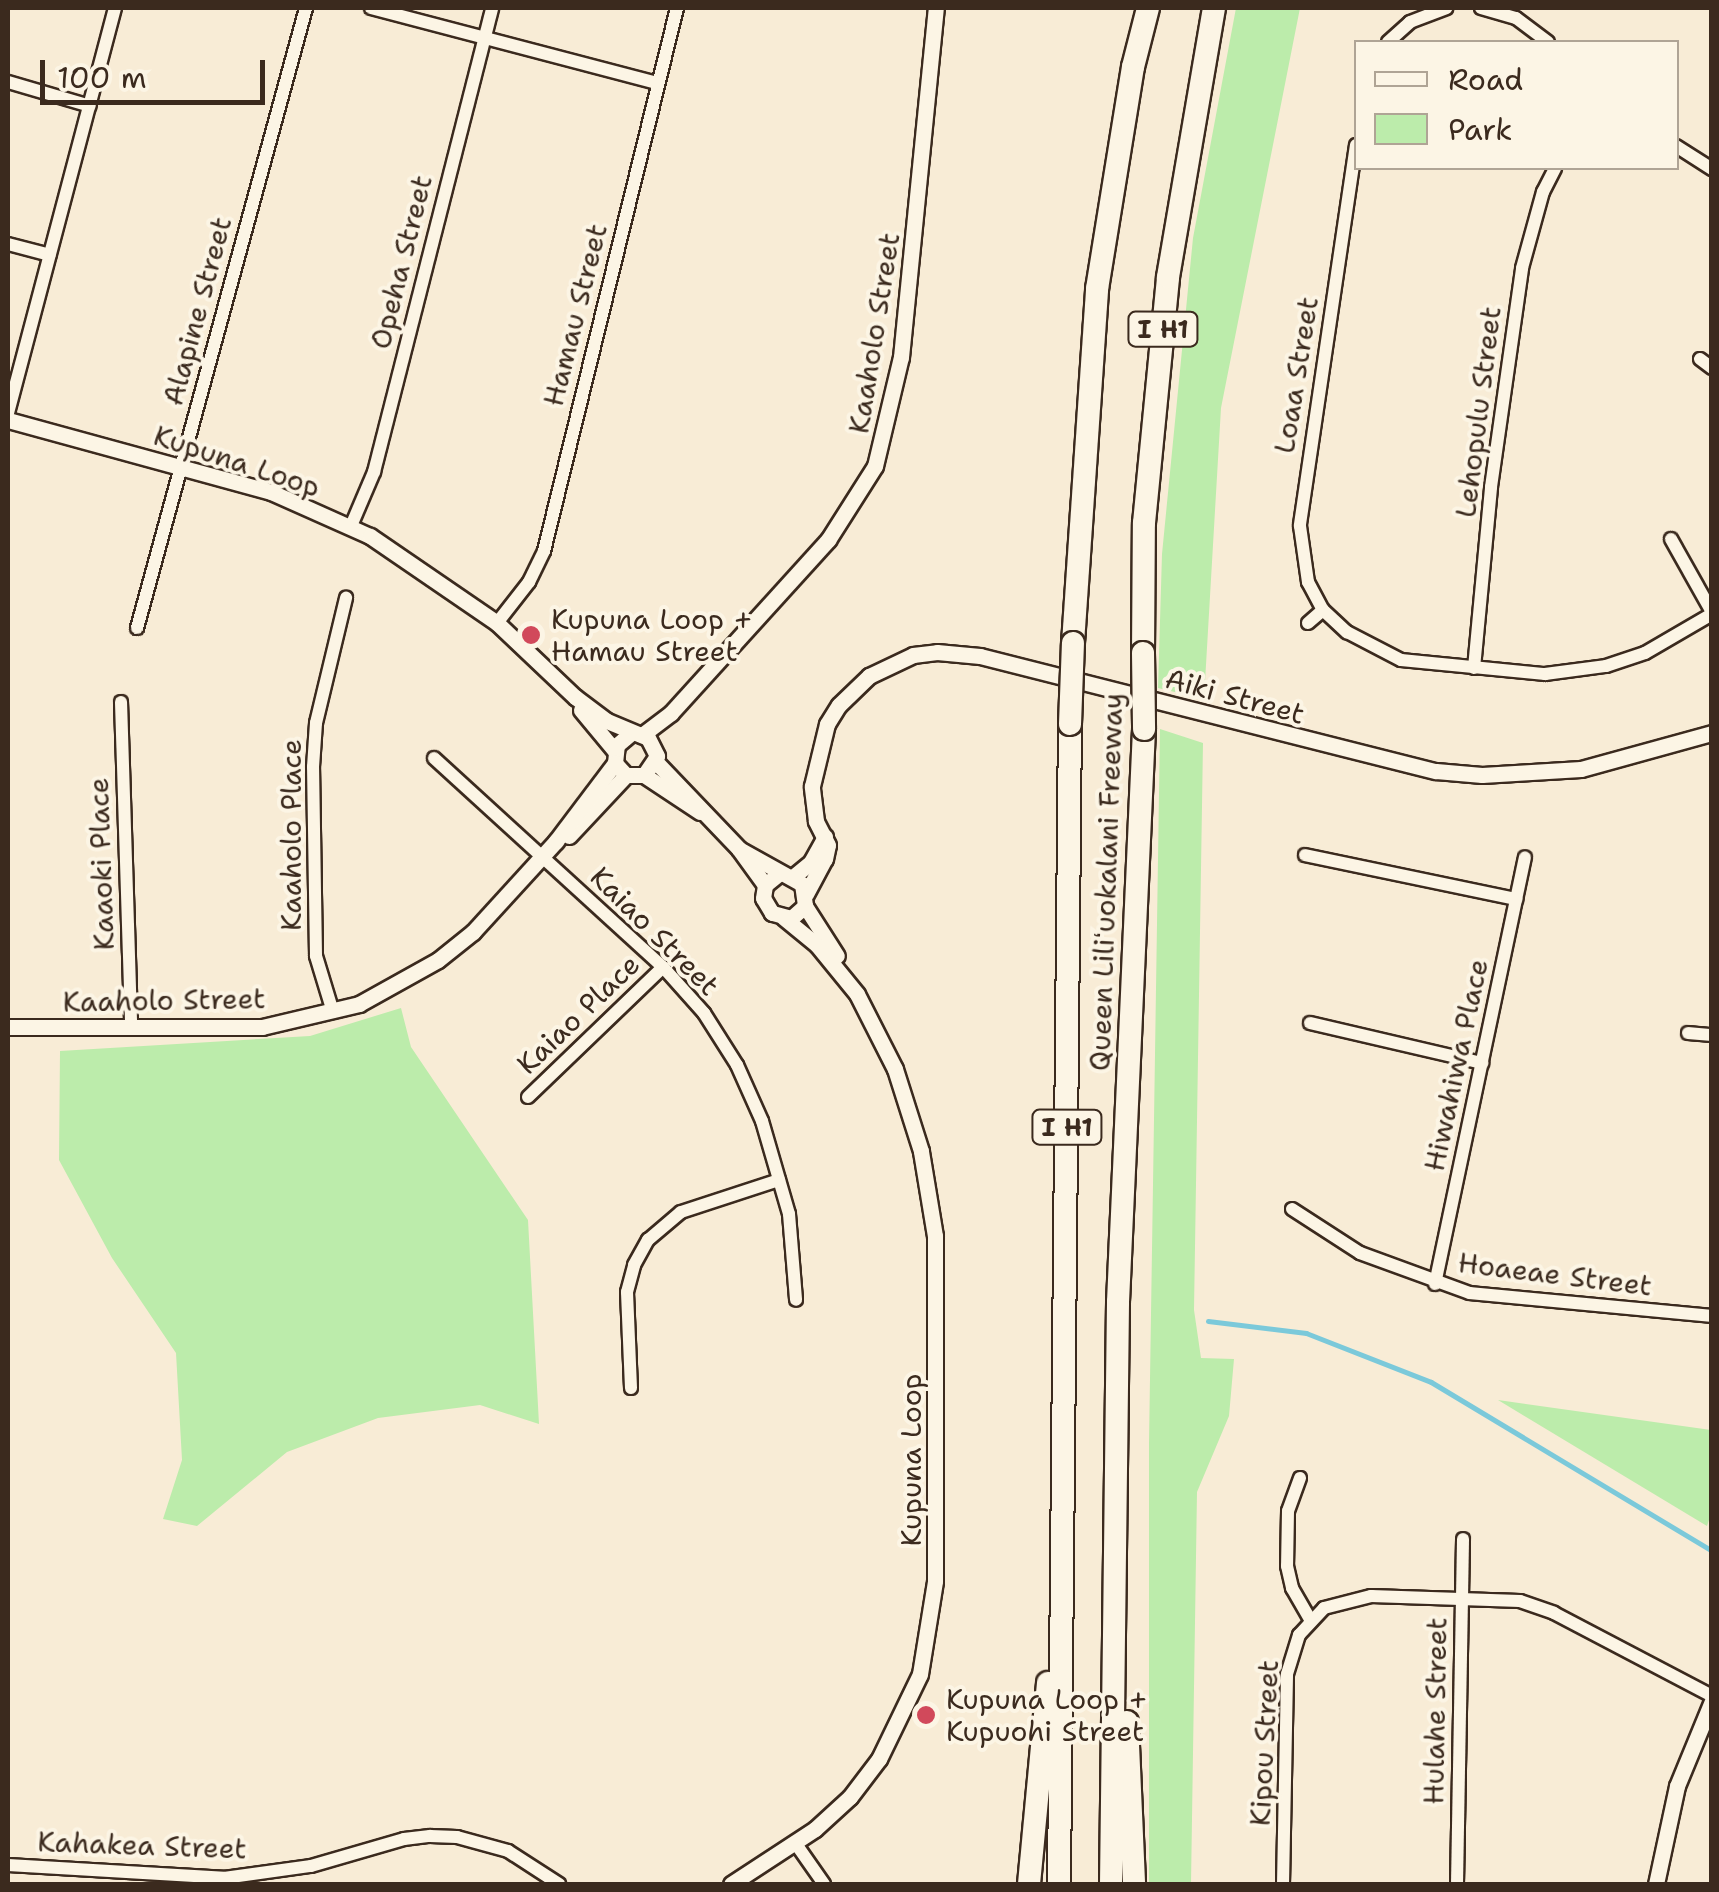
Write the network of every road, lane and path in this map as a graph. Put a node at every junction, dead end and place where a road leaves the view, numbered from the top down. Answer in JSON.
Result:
{"nodes":[{"id":1,"x":115,"y":8,"type":"edge"},
{"id":2,"x":306,"y":8,"type":"edge"},
{"id":3,"x":371,"y":8,"type":"edge"},
{"id":4,"x":492,"y":8,"type":"edge"},
{"id":5,"x":678,"y":8,"type":"edge"},
{"id":6,"x":936,"y":8,"type":"edge"},
{"id":7,"x":1148,"y":8,"type":"edge"},
{"id":8,"x":1214,"y":8,"type":"edge"},
{"id":9,"x":1481,"y":8,"type":"edge"},
{"id":10,"x":1437,"y":9,"type":"edge"},
{"id":11,"x":484,"y":37,"type":"junction"},
{"id":12,"x":1390,"y":40,"type":"edge"},
{"id":13,"x":1545,"y":40,"type":"edge"},
{"id":14,"x":8,"y":82,"type":"edge"},
{"id":15,"x":657,"y":83,"type":"junction"},
{"id":16,"x":90,"y":106,"type":"junction"},
{"id":17,"x":1679,"y":148,"type":"edge"},
{"id":18,"x":1354,"y":158,"type":"edge"},
{"id":19,"x":1712,"y":169,"type":"edge"},
{"id":20,"x":1554,"y":170,"type":"edge"},
{"id":21,"x":8,"y":244,"type":"edge"},
{"id":22,"x":50,"y":255,"type":"junction"},
{"id":23,"x":1700,"y":359,"type":"dead end"},
{"id":24,"x":1712,"y":368,"type":"edge"},
{"id":25,"x":8,"y":416,"type":"edge"},
{"id":26,"x":181,"y":467,"type":"junction"},
{"id":27,"x":350,"y":526,"type":"junction"},
{"id":28,"x":1671,"y":539,"type":"dead end"},
{"id":29,"x":346,"y":598,"type":"dead end"},
{"id":30,"x":1323,"y":610,"type":"junction"},
{"id":31,"x":1712,"y":613,"type":"edge"},
{"id":32,"x":497,"y":622,"type":"junction"},
{"id":33,"x":1308,"y":623,"type":"dead end"},
{"id":34,"x":137,"y":628,"type":"dead end"},
{"id":35,"x":1474,"y":668,"type":"junction"},
{"id":36,"x":575,"y":697,"type":"junction"},
{"id":37,"x":122,"y":702,"type":"dead end"},
{"id":38,"x":1712,"y":733,"type":"edge"},
{"id":39,"x":645,"y":744,"type":"junction"},
{"id":40,"x":434,"y":758,"type":"dead end"},
{"id":41,"x":619,"y":763,"type":"junction"},
{"id":42,"x":644,"y":776,"type":"junction"},
{"id":43,"x":700,"y":812,"type":"junction"},
{"id":44,"x":824,"y":837,"type":"junction"},
{"id":45,"x":739,"y":849,"type":"junction"},
{"id":46,"x":1305,"y":855,"type":"dead end"},
{"id":47,"x":542,"y":857,"type":"junction"},
{"id":48,"x":1525,"y":857,"type":"dead end"},
{"id":49,"x":787,"y":875,"type":"junction"},
{"id":50,"x":765,"y":885,"type":"junction"},
{"id":51,"x":1516,"y":899,"type":"junction"},
{"id":52,"x":806,"y":900,"type":"junction"},
{"id":53,"x":784,"y":918,"type":"junction"},
{"id":54,"x":664,"y":967,"type":"junction"},
{"id":55,"x":843,"y":973,"type":"junction"},
{"id":56,"x":332,"y":1012,"type":"junction"},
{"id":57,"x":1310,"y":1023,"type":"dead end"},
{"id":58,"x":132,"y":1025,"type":"junction"},
{"id":59,"x":8,"y":1027,"type":"edge"},
{"id":60,"x":1688,"y":1033,"type":"dead end"},
{"id":61,"x":1712,"y":1035,"type":"edge"},
{"id":62,"x":1482,"y":1063,"type":"junction"},
{"id":63,"x":528,"y":1097,"type":"dead end"},
{"id":64,"x":779,"y":1180,"type":"junction"},
{"id":65,"x":1292,"y":1209,"type":"dead end"},
{"id":66,"x":1435,"y":1284,"type":"junction"},
{"id":67,"x":796,"y":1300,"type":"dead end"},
{"id":68,"x":1712,"y":1316,"type":"edge"},
{"id":69,"x":631,"y":1388,"type":"dead end"},
{"id":70,"x":1117,"y":1474,"type":"junction"},
{"id":71,"x":1300,"y":1478,"type":"dead end"},
{"id":72,"x":1063,"y":1530,"type":"junction"},
{"id":73,"x":1463,"y":1539,"type":"dead end"},
{"id":74,"x":1461,"y":1598,"type":"junction"},
{"id":75,"x":1310,"y":1619,"type":"junction"},
{"id":76,"x":1712,"y":1699,"type":"edge"},
{"id":77,"x":796,"y":1844,"type":"junction"},
{"id":78,"x":8,"y":1865,"type":"edge"},
{"id":79,"x":311,"y":1866,"type":"junction"},
{"id":80,"x":93,"y":1870,"type":"junction"},
{"id":81,"x":92,"y":1884,"type":"edge"},
{"id":82,"x":313,"y":1884,"type":"edge"},
{"id":83,"x":558,"y":1884,"type":"edge"},
{"id":84,"x":731,"y":1884,"type":"edge"},
{"id":85,"x":824,"y":1884,"type":"edge"},
{"id":86,"x":1028,"y":1884,"type":"edge"},
{"id":87,"x":1059,"y":1884,"type":"edge"},
{"id":88,"x":1110,"y":1884,"type":"edge"},
{"id":89,"x":1134,"y":1884,"type":"edge"},
{"id":90,"x":1283,"y":1884,"type":"edge"},
{"id":91,"x":1457,"y":1884,"type":"edge"},
{"id":92,"x":1656,"y":1884,"type":"edge"}],
"edges":[{"from":1,"to":16,"type":"street"},
{"from":2,"to":26,"type":"street","name":"Alapine Street"},
{"from":3,"to":11,"type":"street"},
{"from":4,"to":11,"type":"street","name":"Opeha Street"},
{"from":5,"to":15,"type":"street","name":"Hamau Street"},
{"from":6,"to":39,"type":"street","name":"Kaaholo Street"},
{"from":7,"to":72,"type":"highway","name":"Queen Liliʻuokalani Freeway","number":"I H1","bridge":true},
{"from":8,"to":70,"type":"highway","name":"Queen Liliʻuokalani Freeway","number":"I H1","bridge":true},
{"from":9,"to":13,"type":"street"},
{"from":10,"to":12,"type":"street"},
{"from":11,"to":15,"type":"street"},
{"from":11,"to":27,"type":"street","name":"Opeha Street"},
{"from":14,"to":16,"type":"street"},
{"from":15,"to":32,"type":"street","name":"Hamau Street"},
{"from":16,"to":22,"type":"street"},
{"from":17,"to":19,"type":"street"},
{"from":18,"to":30,"type":"street","name":"Loaa Street"},
{"from":20,"to":35,"type":"street","name":"Lehopulu Street"},
{"from":21,"to":22,"type":"street"},
{"from":22,"to":25,"type":"street"},
{"from":23,"to":24,"type":"street"},
{"from":25,"to":26,"type":"street","name":"Kupuna Loop"},
{"from":26,"to":27,"type":"street","name":"Kupuna Loop"},
{"from":26,"to":34,"type":"street","name":"Alapine Street"},
{"from":27,"to":32,"type":"street","name":"Kupuna Loop"},
{"from":28,"to":31,"type":"street"},
{"from":29,"to":56,"type":"street","name":"Kaaholo Place"},
{"from":30,"to":33,"type":"street"},
{"from":30,"to":35,"type":"street"},
{"from":31,"to":35,"type":"street"},
{"from":32,"to":36,"type":"street","name":"Kupuna Loop"},
{"from":36,"to":39,"type":"street","name":"Kupuna Loop"},
{"from":36,"to":41,"type":"street","name":"Kupuna Loop"},
{"from":37,"to":58,"type":"street","name":"Kaaoki Place"},
{"from":38,"to":44,"type":"street","name":"Aiki Street"},
{"from":39,"to":41,"type":"street","name":"Kaaholo Street"},
{"from":39,"to":42,"type":"street"},
{"from":39,"to":43,"type":"street","name":"Kupuna Loop"},
{"from":40,"to":47,"type":"street","name":"Kaiao Street"},
{"from":41,"to":42,"type":"street"},
{"from":41,"to":47,"type":"street","name":"Kaaholo Street"},
{"from":42,"to":43,"type":"street","name":"Kupuna Loop"},
{"from":43,"to":45,"type":"street","name":"Kupuna Loop"},
{"from":44,"to":49,"type":"street"},
{"from":44,"to":52,"type":"street","name":"Aiki Street"},
{"from":45,"to":49,"type":"street","name":"Kupuna Loop"},
{"from":45,"to":50,"type":"street","name":"Kupuna Loop"},
{"from":46,"to":51,"type":"street"},
{"from":47,"to":54,"type":"street","name":"Kaiao Street"},
{"from":47,"to":56,"type":"street","name":"Kaaholo Street"},
{"from":48,"to":51,"type":"street","name":"Hiwahiwa Place"},
{"from":49,"to":50,"type":"street"},
{"from":49,"to":52,"type":"street"},
{"from":50,"to":53,"type":"street"},
{"from":51,"to":62,"type":"street","name":"Hiwahiwa Place"},
{"from":52,"to":53,"type":"street"},
{"from":52,"to":55,"type":"street","name":"Kupuna Loop"},
{"from":53,"to":55,"type":"street","name":"Kupuna Loop"},
{"from":54,"to":63,"type":"street","name":"Kaiao Place"},
{"from":54,"to":64,"type":"street","name":"Kaiao Street"},
{"from":55,"to":77,"type":"street","name":"Kupuna Loop"},
{"from":56,"to":58,"type":"street","name":"Kaaholo Street"},
{"from":57,"to":62,"type":"street"},
{"from":58,"to":59,"type":"street","name":"Kaaholo Street"},
{"from":60,"to":61,"type":"street"},
{"from":62,"to":66,"type":"street","name":"Hiwahiwa Place"},
{"from":64,"to":67,"type":"street","name":"Kaiao Street"},
{"from":64,"to":69,"type":"street"},
{"from":65,"to":66,"type":"street","name":"Hoaeae Street"},
{"from":66,"to":68,"type":"street","name":"Hoaeae Street"},
{"from":70,"to":88,"type":"highway","name":"Queen Liliʻuokalani Freeway","number":"I H1"},
{"from":70,"to":89,"type":"highway"},
{"from":71,"to":75,"type":"street"},
{"from":72,"to":86,"type":"highway"},
{"from":72,"to":87,"type":"highway","name":"Queen Liliʻuokalani Freeway","number":"I H1"},
{"from":73,"to":74,"type":"street","name":"Hulahe Street"},
{"from":74,"to":75,"type":"street"},
{"from":74,"to":76,"type":"street"},
{"from":74,"to":91,"type":"street","name":"Hulahe Street"},
{"from":75,"to":90,"type":"street","name":"Kipou Street"},
{"from":76,"to":92,"type":"street"},
{"from":77,"to":84,"type":"street","name":"Kupuna Loop"},
{"from":77,"to":85,"type":"street"},
{"from":78,"to":80,"type":"street","name":"Kahakea Street"},
{"from":79,"to":80,"type":"street","name":"Kahakea Street"},
{"from":79,"to":82,"type":"street"},
{"from":79,"to":83,"type":"street","name":"Kahakea Street"},
{"from":80,"to":81,"type":"street"}]}
